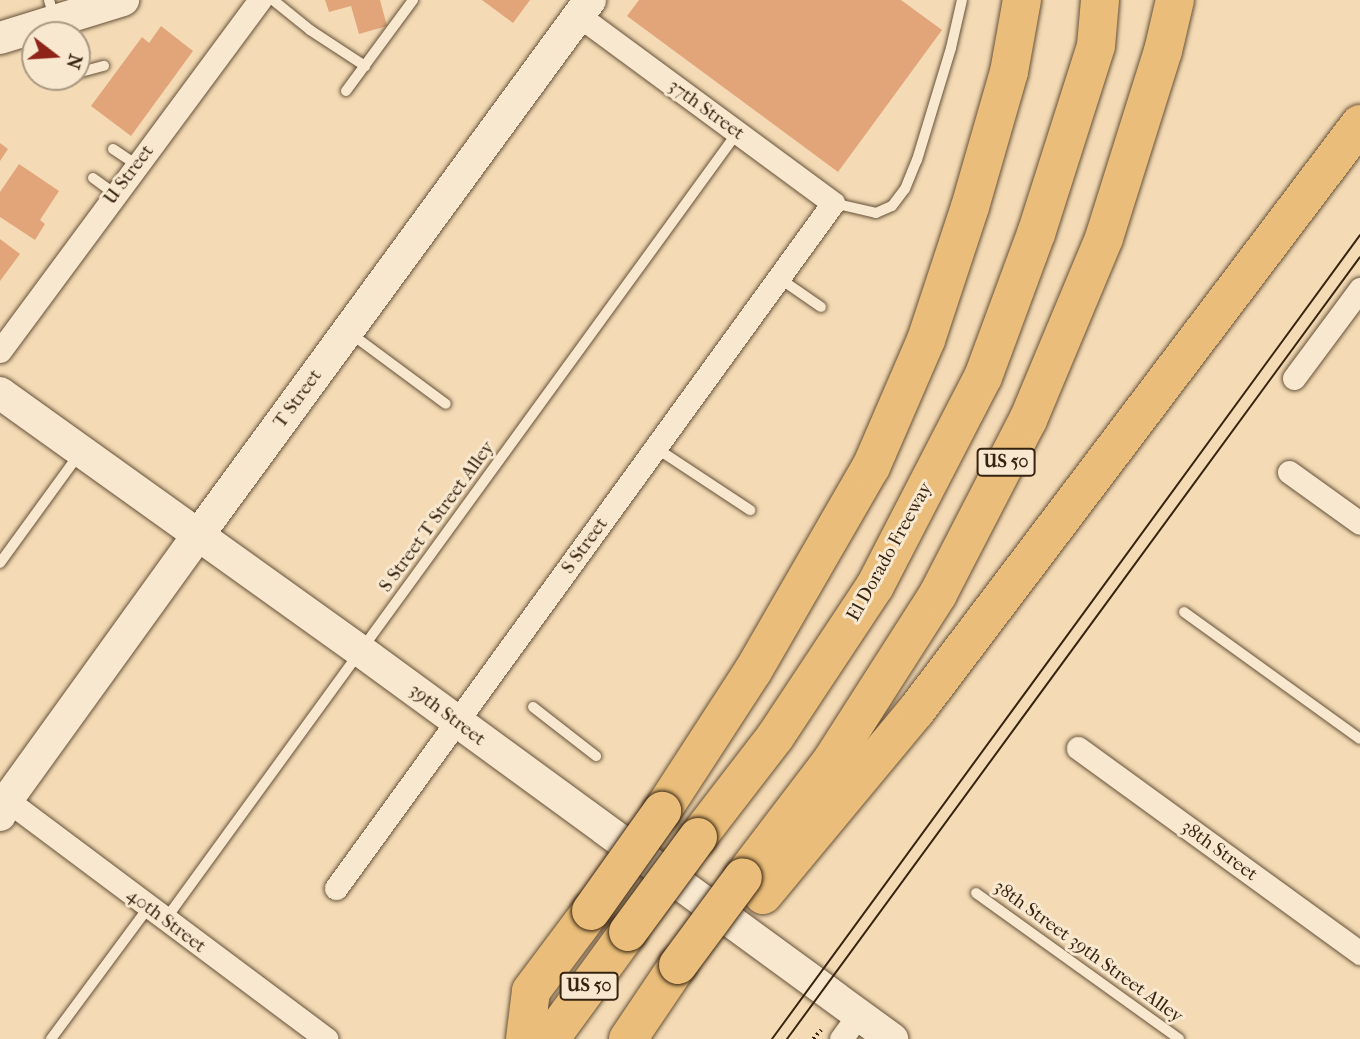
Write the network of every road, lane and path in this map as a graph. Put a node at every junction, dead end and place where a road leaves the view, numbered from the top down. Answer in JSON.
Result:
{"nodes":[{"id":1,"x":123,"y":0,"type":"edge"},
{"id":2,"x":260,"y":0,"type":"edge"},
{"id":3,"x":273,"y":0,"type":"edge"},
{"id":4,"x":413,"y":0,"type":"edge"},
{"id":5,"x":962,"y":0,"type":"edge"},
{"id":6,"x":1022,"y":0,"type":"edge"},
{"id":7,"x":1100,"y":0,"type":"edge"},
{"id":8,"x":1175,"y":0,"type":"edge"},
{"id":9,"x":584,"y":8,"type":"edge"},
{"id":10,"x":52,"y":10,"type":"edge"},
{"id":11,"x":0,"y":38,"type":"edge"},
{"id":12,"x":104,"y":66,"type":"dead end"},
{"id":13,"x":365,"y":66,"type":"junction"},
{"id":14,"x":91,"y":69,"type":"edge"},
{"id":15,"x":346,"y":90,"type":"dead end"},
{"id":16,"x":1360,"y":124,"type":"edge"},
{"id":17,"x":737,"y":133,"type":"junction"},
{"id":18,"x":113,"y":149,"type":"dead end"},
{"id":19,"x":137,"y":165,"type":"junction"},
{"id":20,"x":93,"y":178,"type":"dead end"},
{"id":21,"x":116,"y":194,"type":"junction"},
{"id":22,"x":833,"y":203,"type":"junction"},
{"id":23,"x":779,"y":278,"type":"junction"},
{"id":24,"x":1356,"y":302,"type":"edge"},
{"id":25,"x":821,"y":307,"type":"dead end"},
{"id":26,"x":348,"y":332,"type":"junction"},
{"id":27,"x":0,"y":351,"type":"edge"},
{"id":28,"x":1294,"y":378,"type":"dead end"},
{"id":29,"x":0,"y":393,"type":"edge"},
{"id":30,"x":446,"y":404,"type":"dead end"},
{"id":31,"x":656,"y":448,"type":"junction"},
{"id":32,"x":82,"y":451,"type":"junction"},
{"id":33,"x":1289,"y":472,"type":"dead end"},
{"id":34,"x":750,"y":510,"type":"dead end"},
{"id":35,"x":1360,"y":523,"type":"edge"},
{"id":36,"x":199,"y":534,"type":"junction"},
{"id":37,"x":0,"y":563,"type":"edge"},
{"id":38,"x":1184,"y":612,"type":"dead end"},
{"id":39,"x":361,"y":651,"type":"junction"},
{"id":40,"x":533,"y":707,"type":"dead end"},
{"id":41,"x":456,"y":723,"type":"junction"},
{"id":42,"x":1360,"y":739,"type":"edge"},
{"id":43,"x":1078,"y":748,"type":"dead end"},
{"id":44,"x":596,"y":756,"type":"dead end"},
{"id":45,"x":2,"y":807,"type":"edge"},
{"id":46,"x":753,"y":886,"type":"junction"},
{"id":47,"x":336,"y":888,"type":"dead end"},
{"id":48,"x":976,"y":892,"type":"dead end"},
{"id":49,"x":156,"y":914,"type":"junction"},
{"id":50,"x":1360,"y":953,"type":"edge"},
{"id":51,"x":685,"y":972,"type":"junction"},
{"id":52,"x":850,"y":1027,"type":"edge"},
{"id":53,"x":51,"y":1039,"type":"edge"},
{"id":54,"x":326,"y":1039,"type":"edge"},
{"id":55,"x":525,"y":1039,"type":"edge"},
{"id":56,"x":550,"y":1039,"type":"edge"},
{"id":57,"x":628,"y":1039,"type":"edge"},
{"id":58,"x":638,"y":1039,"type":"edge"},
{"id":59,"x":892,"y":1039,"type":"edge"},
{"id":60,"x":1179,"y":1039,"type":"edge"}],
"edges":[{"from":1,"to":10,"type":"street"},
{"from":2,"to":19,"type":"street","name":"U Street"},
{"from":3,"to":13,"type":"lane"},
{"from":4,"to":13,"type":"lane"},
{"from":5,"to":22,"type":"lane"},
{"from":6,"to":55,"type":"highway","bridge":true},
{"from":7,"to":56,"type":"highway","name":"El Dorado Freeway","number":"US 50","bridge":true},
{"from":8,"to":46,"type":"highway","number":"US 50"},
{"from":9,"to":17,"type":"street","name":"37th Street"},
{"from":9,"to":26,"type":"street","name":"T Street"},
{"from":10,"to":11,"type":"street"},
{"from":12,"to":14,"type":"lane"},
{"from":13,"to":15,"type":"lane"},
{"from":16,"to":46,"type":"highway"},
{"from":17,"to":22,"type":"street","name":"37th Street"},
{"from":17,"to":39,"type":"lane","name":"S Street T Street Alley"},
{"from":18,"to":19,"type":"lane"},
{"from":19,"to":21,"type":"street","name":"U Street"},
{"from":20,"to":21,"type":"lane"},
{"from":21,"to":27,"type":"street","name":"U Street"},
{"from":22,"to":23,"type":"street","name":"S Street"},
{"from":23,"to":25,"type":"lane"},
{"from":23,"to":31,"type":"street","name":"S Street"},
{"from":24,"to":28,"type":"street"},
{"from":26,"to":30,"type":"lane"},
{"from":26,"to":36,"type":"street","name":"T Street"},
{"from":29,"to":32,"type":"street","name":"39th Street"},
{"from":31,"to":34,"type":"lane"},
{"from":31,"to":41,"type":"street","name":"S Street"},
{"from":32,"to":36,"type":"street","name":"39th Street"},
{"from":32,"to":37,"type":"lane"},
{"from":33,"to":35,"type":"street"},
{"from":36,"to":39,"type":"street","name":"39th Street"},
{"from":36,"to":45,"type":"street","name":"T Street"},
{"from":38,"to":42,"type":"lane"},
{"from":39,"to":41,"type":"street","name":"39th Street"},
{"from":39,"to":49,"type":"lane","name":"S Street T Street Alley"},
{"from":40,"to":44,"type":"lane"},
{"from":41,"to":47,"type":"street","name":"S Street"},
{"from":41,"to":52,"type":"street","name":"39th Street"},
{"from":43,"to":50,"type":"street","name":"38th Street"},
{"from":45,"to":49,"type":"street","name":"40th Street"},
{"from":46,"to":51,"type":"highway"},
{"from":48,"to":60,"type":"lane","name":"38th Street 39th Street Alley"},
{"from":49,"to":53,"type":"lane","name":"S Street T Street Alley"},
{"from":49,"to":54,"type":"street","name":"40th Street"},
{"from":51,"to":57,"type":"highway"},
{"from":51,"to":58,"type":"highway"},
{"from":52,"to":59,"type":"street","name":"39th Street"}]}
